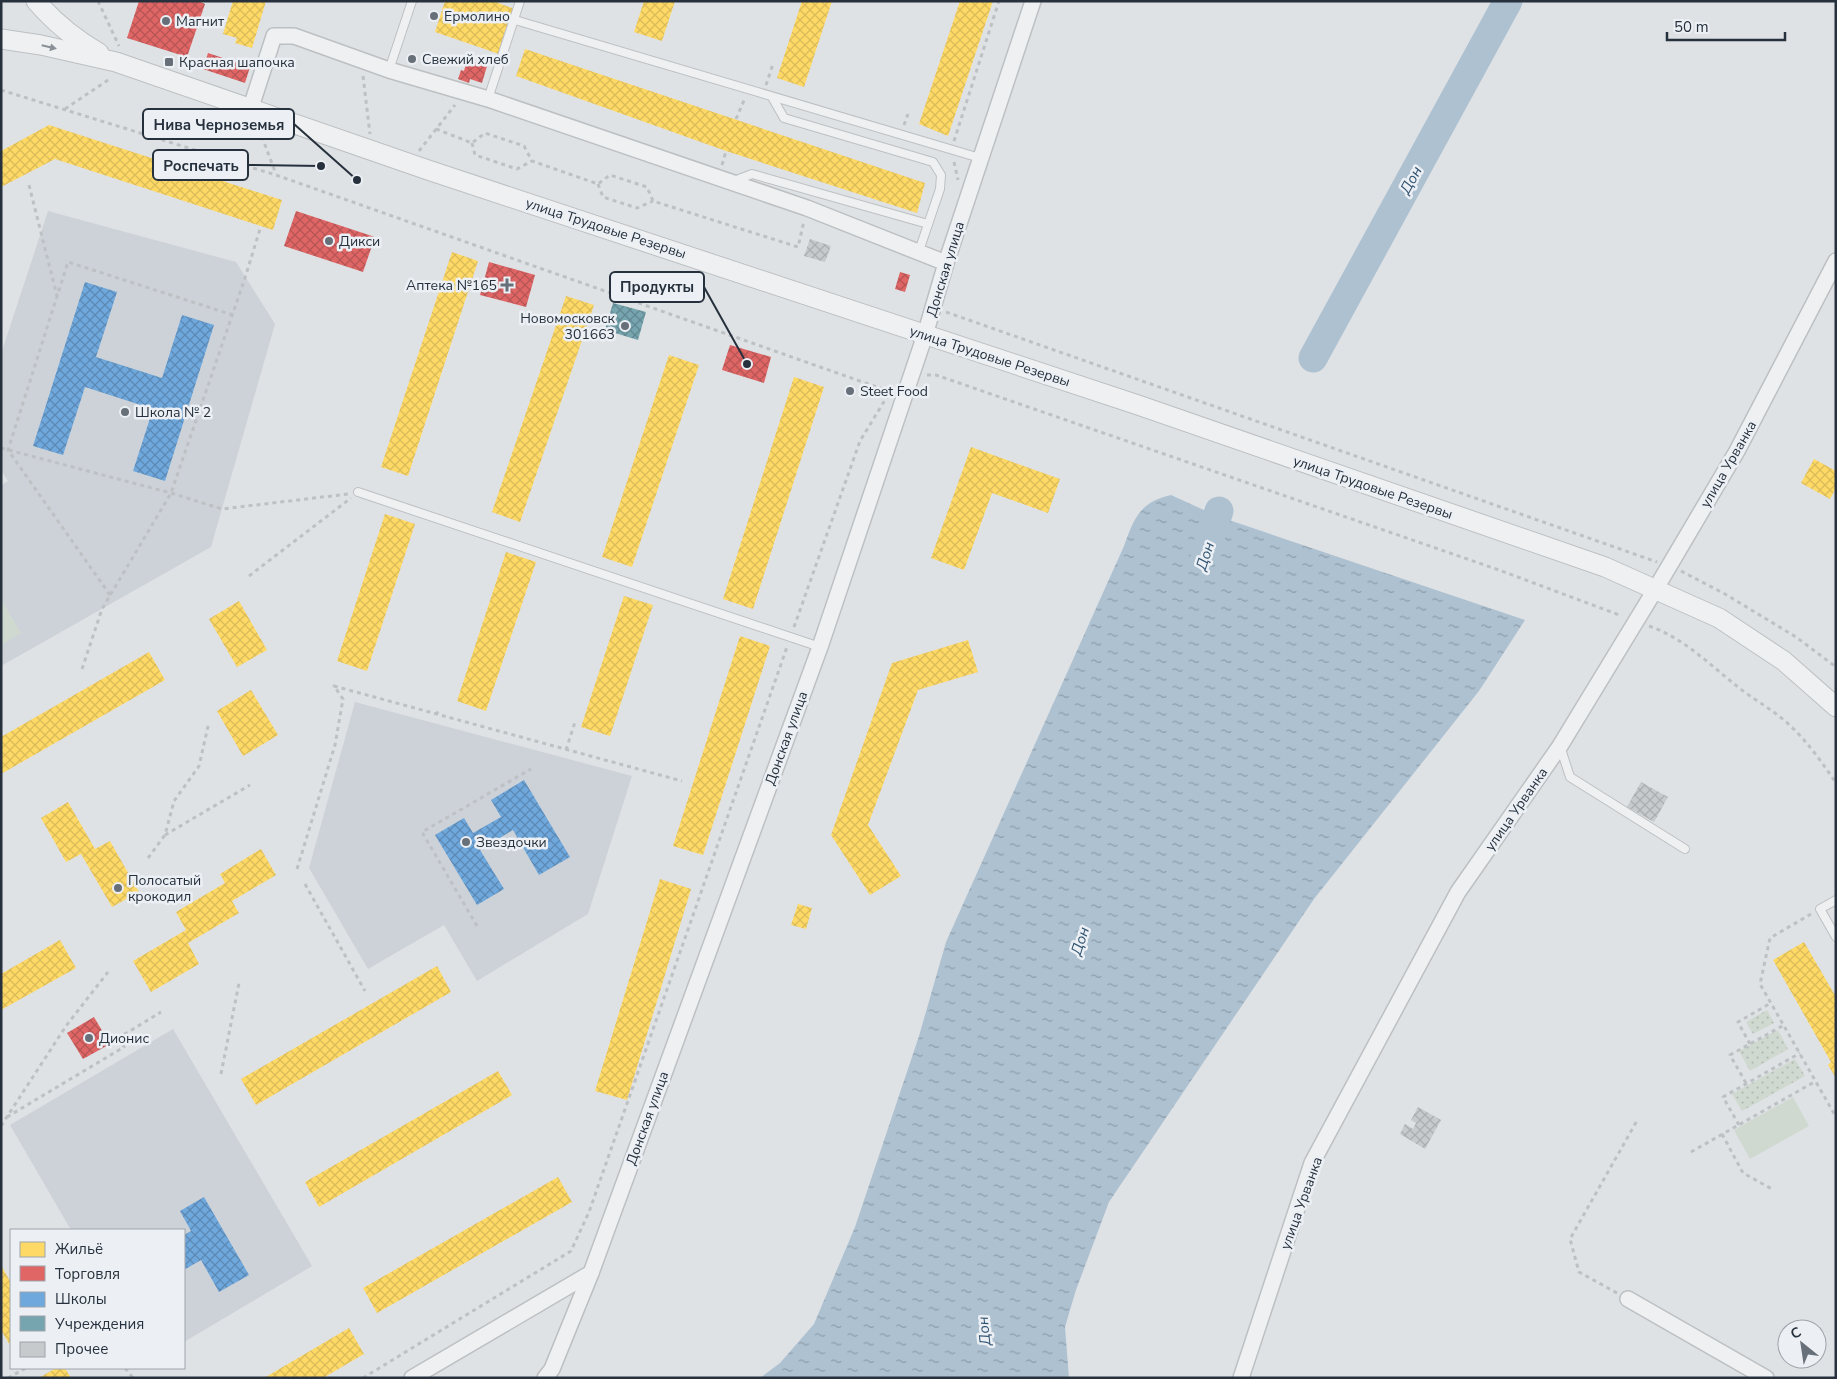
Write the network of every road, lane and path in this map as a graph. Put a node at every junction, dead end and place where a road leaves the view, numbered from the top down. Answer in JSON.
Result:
{"nodes":[{"id":1,"x":36,"y":1,"type":"edge"},
{"id":2,"x":412,"y":1,"type":"edge"},
{"id":3,"x":520,"y":1,"type":"edge"},
{"id":4,"x":999,"y":1,"type":"edge"},
{"id":5,"x":1033,"y":1,"type":"edge"},
{"id":6,"x":515,"y":20,"type":"junction"},
{"id":7,"x":1,"y":39,"type":"edge"},
{"id":8,"x":361,"y":60,"type":"junction"},
{"id":9,"x":116,"y":62,"type":"junction"},
{"id":10,"x":773,"y":64,"type":"dead end"},
{"id":11,"x":389,"y":70,"type":"junction"},
{"id":12,"x":768,"y":78,"type":"dead end"},
{"id":13,"x":1,"y":90,"type":"edge"},
{"id":14,"x":748,"y":90,"type":"junction"},
{"id":15,"x":465,"y":92,"type":"junction"},
{"id":16,"x":772,"y":98,"type":"junction"},
{"id":17,"x":488,"y":99,"type":"junction"},
{"id":18,"x":251,"y":107,"type":"junction"},
{"id":19,"x":736,"y":119,"type":"dead end"},
{"id":20,"x":436,"y":129,"type":"junction"},
{"id":21,"x":472,"y":143,"type":"junction"},
{"id":22,"x":372,"y":150,"type":"junction"},
{"id":23,"x":952,"y":150,"type":"junction"},
{"id":24,"x":980,"y":158,"type":"junction"},
{"id":25,"x":532,"y":160,"type":"junction"},
{"id":26,"x":409,"y":163,"type":"junction"},
{"id":27,"x":276,"y":175,"type":"junction"},
{"id":28,"x":729,"y":182,"type":"junction"},
{"id":29,"x":958,"y":182,"type":"dead end"},
{"id":30,"x":598,"y":184,"type":"junction"},
{"id":31,"x":29,"y":185,"type":"dead end"},
{"id":32,"x":653,"y":201,"type":"junction"},
{"id":33,"x":807,"y":208,"type":"junction"},
{"id":34,"x":928,"y":224,"type":"junction"},
{"id":35,"x":260,"y":229,"type":"dead end"},
{"id":36,"x":919,"y":251,"type":"junction"},
{"id":37,"x":1836,"y":261,"type":"edge"},
{"id":38,"x":946,"y":262,"type":"junction"},
{"id":39,"x":57,"y":296,"type":"junction"},
{"id":40,"x":934,"y":307,"type":"junction"},
{"id":41,"x":232,"y":315,"type":"junction"},
{"id":42,"x":925,"y":335,"type":"junction"},
{"id":43,"x":893,"y":383,"type":"dead end"},
{"id":44,"x":897,"y":394,"type":"junction"},
{"id":45,"x":1,"y":448,"type":"edge"},
{"id":46,"x":8,"y":450,"type":"junction"},
{"id":47,"x":358,"y":492,"type":"junction"},
{"id":48,"x":171,"y":493,"type":"junction"},
{"id":49,"x":1669,"y":566,"type":"junction"},
{"id":50,"x":249,"y":576,"type":"dead end"},
{"id":51,"x":1655,"y":590,"type":"junction"},
{"id":52,"x":110,"y":595,"type":"junction"},
{"id":53,"x":1636,"y":621,"type":"junction"},
{"id":54,"x":790,"y":639,"type":"junction"},
{"id":55,"x":820,"y":647,"type":"junction"},
{"id":56,"x":1836,"y":667,"type":"edge"},
{"id":57,"x":82,"y":669,"type":"dead end"},
{"id":58,"x":1836,"y":707,"type":"edge"},
{"id":59,"x":442,"y":710,"type":"dead end"},
{"id":60,"x":435,"y":714,"type":"junction"},
{"id":61,"x":209,"y":722,"type":"dead end"},
{"id":62,"x":575,"y":722,"type":"dead end"},
{"id":63,"x":1560,"y":746,"type":"junction"},
{"id":64,"x":566,"y":750,"type":"junction"},
{"id":65,"x":531,"y":769,"type":"dead end"},
{"id":66,"x":682,"y":781,"type":"dead end"},
{"id":67,"x":1836,"y":783,"type":"edge"},
{"id":68,"x":250,"y":785,"type":"dead end"},
{"id":69,"x":165,"y":835,"type":"junction"},
{"id":70,"x":1685,"y":849,"type":"dead end"},
{"id":71,"x":148,"y":858,"type":"dead end"},
{"id":72,"x":297,"y":869,"type":"dead end"},
{"id":73,"x":305,"y":884,"type":"dead end"},
{"id":74,"x":1836,"y":900,"type":"edge"},
{"id":75,"x":1820,"y":909,"type":"junction"},
{"id":76,"x":477,"y":926,"type":"dead end"},
{"id":77,"x":1836,"y":937,"type":"edge"},
{"id":78,"x":108,"y":972,"type":"dead end"},
{"id":79,"x":239,"y":983,"type":"dead end"},
{"id":80,"x":365,"y":990,"type":"dead end"},
{"id":81,"x":1771,"y":1003,"type":"junction"},
{"id":82,"x":161,"y":1012,"type":"dead end"},
{"id":83,"x":1784,"y":1025,"type":"junction"},
{"id":84,"x":1750,"y":1044,"type":"junction"},
{"id":85,"x":1800,"y":1053,"type":"junction"},
{"id":86,"x":221,"y":1074,"type":"dead end"},
{"id":87,"x":1816,"y":1082,"type":"junction"},
{"id":88,"x":1746,"y":1083,"type":"junction"},
{"id":89,"x":7,"y":1117,"type":"junction"},
{"id":90,"x":1836,"y":1117,"type":"edge"},
{"id":91,"x":1638,"y":1119,"type":"dead end"},
{"id":92,"x":1739,"y":1125,"type":"junction"},
{"id":93,"x":1,"y":1126,"type":"edge"},
{"id":94,"x":1722,"y":1134,"type":"junction"},
{"id":95,"x":1691,"y":1152,"type":"dead end"},
{"id":96,"x":1772,"y":1190,"type":"dead end"},
{"id":97,"x":591,"y":1273,"type":"junction"},
{"id":98,"x":1628,"y":1299,"type":"joint"},
{"id":99,"x":24,"y":1369,"type":"edge"},
{"id":100,"x":8,"y":1378,"type":"edge"},
{"id":101,"x":363,"y":1378,"type":"edge"},
{"id":102,"x":412,"y":1378,"type":"edge"},
{"id":103,"x":545,"y":1378,"type":"edge"},
{"id":104,"x":1241,"y":1378,"type":"edge"},
{"id":105,"x":1766,"y":1378,"type":"edge"}],
"edges":[{"from":1,"to":9,"type":"street","name":"улица Трудовые Резервы"},
{"from":2,"to":11,"type":"lane"},
{"from":3,"to":6,"type":"lane"},
{"from":4,"to":23,"type":"path"},
{"from":5,"to":24,"type":"street","name":"Донская улица"},
{"from":6,"to":14,"type":"lane"},
{"from":6,"to":17,"type":"lane"},
{"from":7,"to":9,"type":"street","name":"улица Трудовые Резервы","one_way":true},
{"from":8,"to":11,"type":"street"},
{"from":8,"to":18,"type":"street"},
{"from":8,"to":22,"type":"path"},
{"from":9,"to":18,"type":"street","name":"улица Трудовые Резервы"},
{"from":10,"to":12,"type":"path"},
{"from":11,"to":15,"type":"street"},
{"from":13,"to":27,"type":"path"},
{"from":14,"to":16,"type":"lane"},
{"from":14,"to":19,"type":"path"},
{"from":15,"to":17,"type":"street"},
{"from":15,"to":20,"type":"path"},
{"from":16,"to":23,"type":"lane"},
{"from":16,"to":34,"type":"lane"},
{"from":17,"to":28,"type":"street"},
{"from":18,"to":22,"type":"street","name":"улица Трудовые Резервы"},
{"from":18,"to":27,"type":"path"},
{"from":20,"to":21,"type":"path"},
{"from":20,"to":26,"type":"path"},
{"from":21,"to":25,"type":"path"},
{"from":21,"to":25,"type":"path"},
{"from":22,"to":26,"type":"street","name":"улица Трудовые Резервы"},
{"from":23,"to":24,"type":"lane"},
{"from":23,"to":29,"type":"path"},
{"from":24,"to":38,"type":"street","name":"Донская улица"},
{"from":25,"to":30,"type":"path"},
{"from":26,"to":42,"type":"street","name":"улица Трудовые Резервы"},
{"from":27,"to":44,"type":"path"},
{"from":28,"to":33,"type":"street"},
{"from":28,"to":34,"type":"lane"},
{"from":30,"to":32,"type":"path"},
{"from":30,"to":32,"type":"path"},
{"from":31,"to":39,"type":"path"},
{"from":32,"to":33,"type":"path"},
{"from":33,"to":36,"type":"street"},
{"from":34,"to":36,"type":"lane"},
{"from":35,"to":41,"type":"path"},
{"from":36,"to":38,"type":"street"},
{"from":37,"to":49,"type":"street","name":"улица Урванка"},
{"from":38,"to":40,"type":"street","name":"Донская улица"},
{"from":39,"to":41,"type":"path"},
{"from":39,"to":46,"type":"path"},
{"from":40,"to":42,"type":"street","name":"Донская улица"},
{"from":40,"to":49,"type":"path"},
{"from":41,"to":48,"type":"path"},
{"from":42,"to":44,"type":"street","name":"Донская улица"},
{"from":42,"to":51,"type":"street","name":"улица Трудовые Резервы"},
{"from":43,"to":44,"type":"path"},
{"from":44,"to":53,"type":"path"},
{"from":44,"to":54,"type":"path"},
{"from":44,"to":55,"type":"street","name":"Донская улица"},
{"from":45,"to":46,"type":"path"},
{"from":46,"to":48,"type":"path"},
{"from":46,"to":52,"type":"path"},
{"from":47,"to":48,"type":"path"},
{"from":47,"to":50,"type":"path"},
{"from":47,"to":54,"type":"lane"},
{"from":48,"to":52,"type":"path"},
{"from":49,"to":51,"type":"street","name":"улица Урванка"},
{"from":49,"to":56,"type":"path"},
{"from":51,"to":53,"type":"street","name":"улица Урванка"},
{"from":51,"to":58,"type":"street","name":"улица Трудовые Резервы"},
{"from":52,"to":57,"type":"path"},
{"from":53,"to":63,"type":"street","name":"улица Урванка"},
{"from":53,"to":67,"type":"path"},
{"from":54,"to":55,"type":"lane"},
{"from":54,"to":101,"type":"path"},
{"from":55,"to":97,"type":"street","name":"Донская улица"},
{"from":59,"to":60,"type":"path"},
{"from":60,"to":64,"type":"path"},
{"from":60,"to":72,"type":"path"},
{"from":61,"to":69,"type":"path"},
{"from":62,"to":64,"type":"path"},
{"from":63,"to":70,"type":"lane"},
{"from":63,"to":104,"type":"street","name":"улица Урванка"},
{"from":64,"to":66,"type":"path"},
{"from":65,"to":76,"type":"path"},
{"from":68,"to":69,"type":"path"},
{"from":69,"to":71,"type":"path"},
{"from":73,"to":80,"type":"path"},
{"from":74,"to":75,"type":"lane"},
{"from":75,"to":77,"type":"lane"},
{"from":75,"to":81,"type":"path"},
{"from":78,"to":89,"type":"path"},
{"from":79,"to":86,"type":"path"},
{"from":81,"to":83,"type":"path"},
{"from":81,"to":84,"type":"path"},
{"from":82,"to":89,"type":"path"},
{"from":83,"to":84,"type":"path"},
{"from":83,"to":85,"type":"path"},
{"from":84,"to":88,"type":"path"},
{"from":85,"to":87,"type":"path"},
{"from":85,"to":88,"type":"path"},
{"from":87,"to":90,"type":"path"},
{"from":87,"to":92,"type":"path"},
{"from":88,"to":92,"type":"path"},
{"from":89,"to":93,"type":"path"},
{"from":91,"to":98,"type":"path"},
{"from":92,"to":94,"type":"path"},
{"from":94,"to":95,"type":"path"},
{"from":94,"to":96,"type":"path"},
{"from":97,"to":102,"type":"street"},
{"from":97,"to":103,"type":"street","name":"Донская улица"},
{"from":98,"to":105,"type":"street"},
{"from":99,"to":100,"type":"path"}]}
